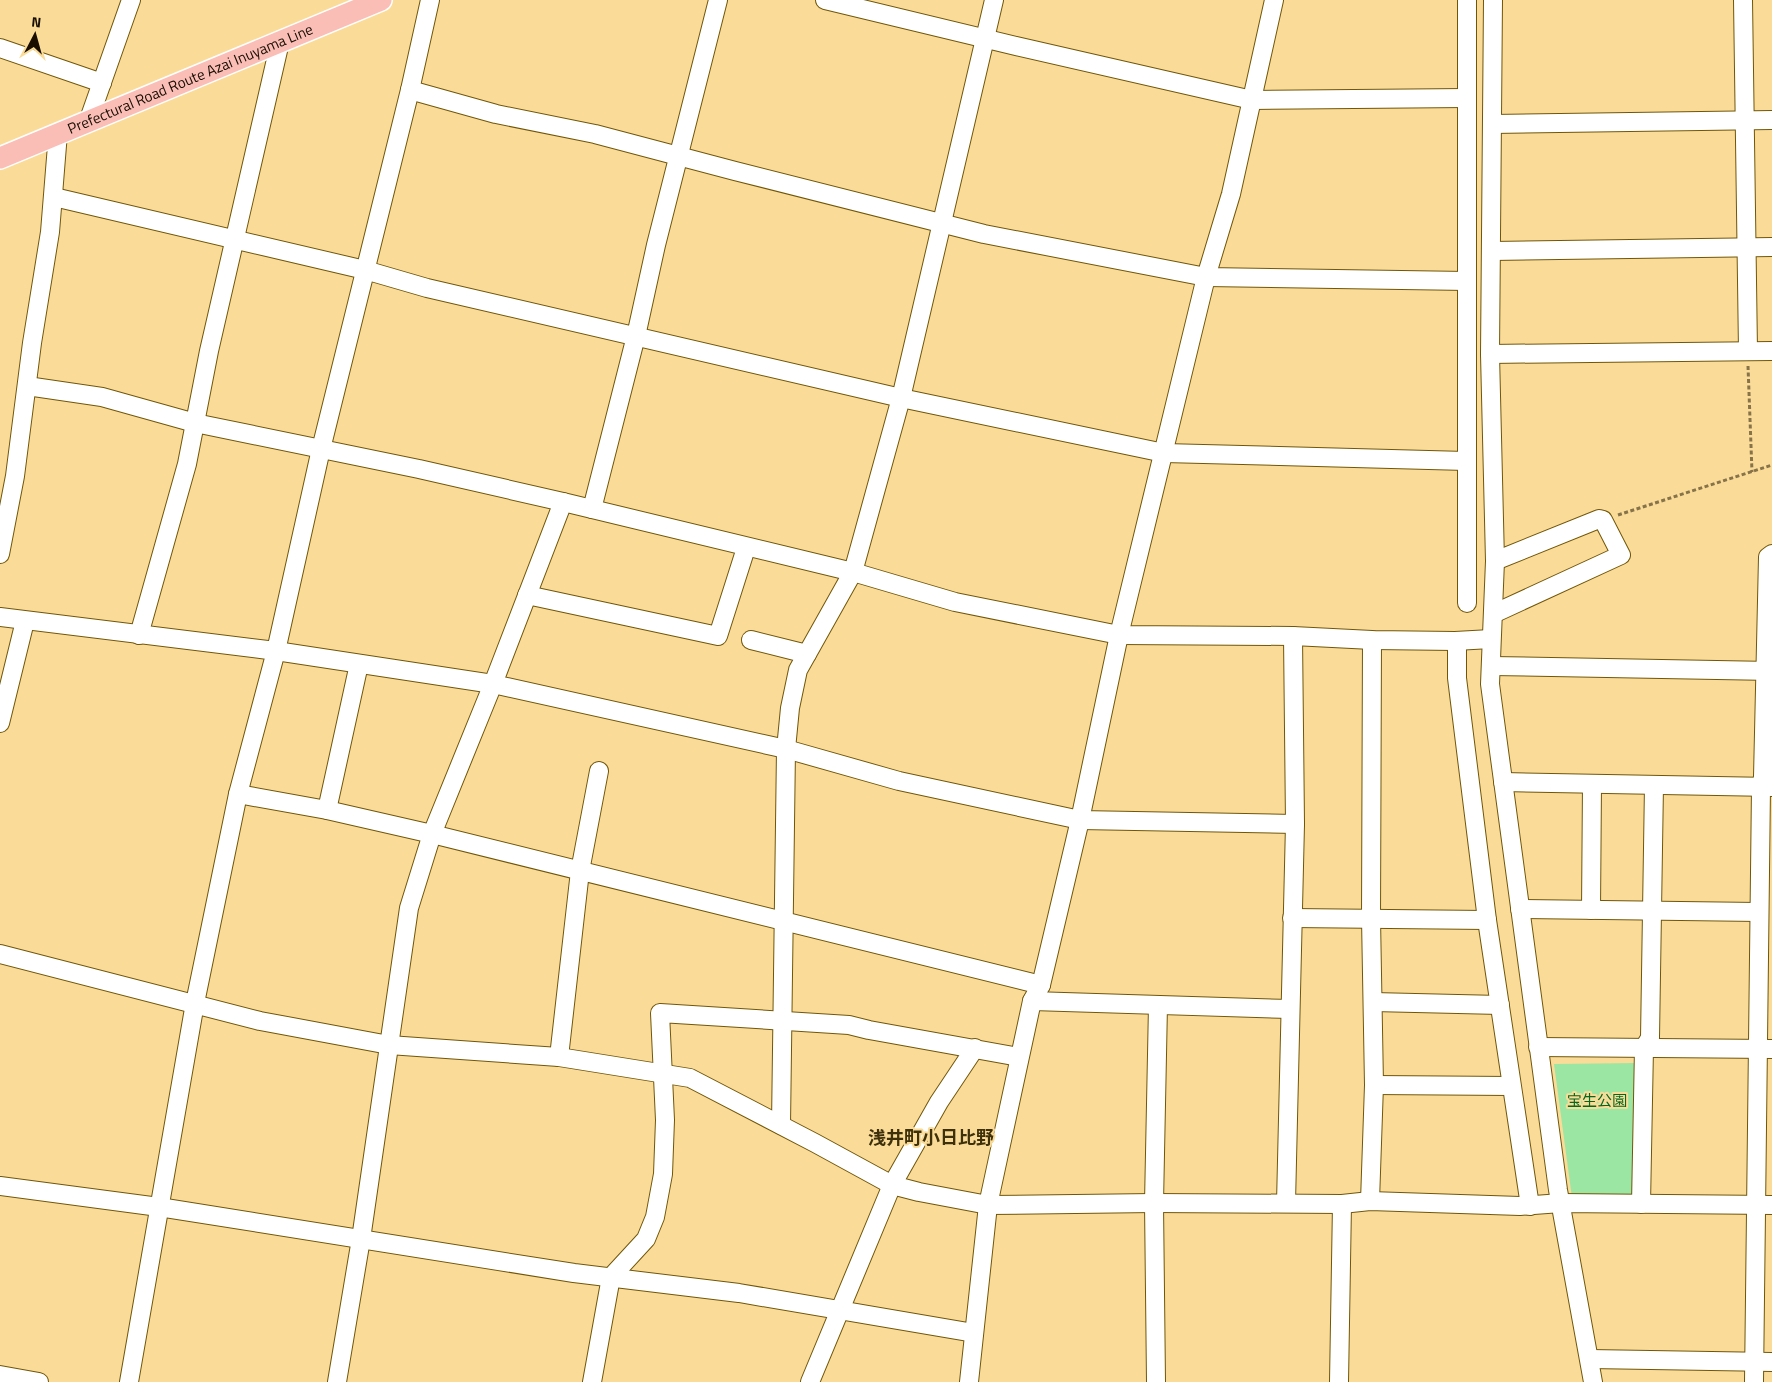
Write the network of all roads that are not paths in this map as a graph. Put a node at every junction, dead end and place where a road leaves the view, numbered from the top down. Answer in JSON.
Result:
{"nodes":[{"id":1,"x":131,"y":0,"type":"edge"},
{"id":2,"x":381,"y":0,"type":"edge"},
{"id":3,"x":430,"y":0,"type":"edge"},
{"id":4,"x":718,"y":0,"type":"edge"},
{"id":5,"x":825,"y":0,"type":"edge"},
{"id":6,"x":994,"y":0,"type":"edge"},
{"id":7,"x":1274,"y":0,"type":"edge"},
{"id":8,"x":1466,"y":0,"type":"edge"},
{"id":9,"x":1493,"y":0,"type":"edge"},
{"id":10,"x":1743,"y":0,"type":"edge"},
{"id":11,"x":986,"y":39,"type":"junction"},
{"id":12,"x":280,"y":42,"type":"junction"},
{"id":13,"x":0,"y":48,"type":"edge"},
{"id":14,"x":102,"y":83,"type":"junction"},
{"id":15,"x":410,"y":90,"type":"junction"},
{"id":16,"x":1466,"y":98,"type":"junction"},
{"id":17,"x":1252,"y":100,"type":"junction"},
{"id":18,"x":1745,"y":120,"type":"junction"},
{"id":19,"x":1772,"y":120,"type":"edge"},
{"id":20,"x":88,"y":122,"type":"junction"},
{"id":21,"x":1492,"y":124,"type":"junction"},
{"id":22,"x":58,"y":134,"type":"junction"},
{"id":23,"x":679,"y":156,"type":"junction"},
{"id":24,"x":0,"y":158,"type":"edge"},
{"id":25,"x":54,"y":197,"type":"junction"},
{"id":26,"x":943,"y":223,"type":"junction"},
{"id":27,"x":235,"y":240,"type":"junction"},
{"id":28,"x":1772,"y":247,"type":"edge"},
{"id":29,"x":1746,"y":248,"type":"junction"},
{"id":30,"x":1492,"y":251,"type":"junction"},
{"id":31,"x":365,"y":270,"type":"junction"},
{"id":32,"x":1206,"y":277,"type":"junction"},
{"id":33,"x":1467,"y":281,"type":"junction"},
{"id":34,"x":636,"y":336,"type":"junction"},
{"id":35,"x":1748,"y":351,"type":"junction"},
{"id":36,"x":1772,"y":351,"type":"edge"},
{"id":37,"x":1490,"y":354,"type":"junction"},
{"id":38,"x":27,"y":386,"type":"junction"},
{"id":39,"x":901,"y":398,"type":"junction"},
{"id":40,"x":195,"y":423,"type":"junction"},
{"id":41,"x":321,"y":449,"type":"junction"},
{"id":42,"x":1164,"y":453,"type":"junction"},
{"id":43,"x":1466,"y":461,"type":"junction"},
{"id":44,"x":563,"y":502,"type":"junction"},
{"id":45,"x":592,"y":509,"type":"junction"},
{"id":46,"x":746,"y":548,"type":"junction"},
{"id":47,"x":0,"y":554,"type":"edge"},
{"id":48,"x":1772,"y":554,"type":"edge"},
{"id":49,"x":1495,"y":562,"type":"junction"},
{"id":50,"x":853,"y":572,"type":"junction"},
{"id":51,"x":527,"y":595,"type":"junction"},
{"id":52,"x":1467,"y":604,"type":"dead end"},
{"id":53,"x":1493,"y":614,"type":"junction"},
{"id":54,"x":0,"y":617,"type":"edge"},
{"id":55,"x":25,"y":621,"type":"junction"},
{"id":56,"x":139,"y":635,"type":"junction"},
{"id":57,"x":1119,"y":635,"type":"junction"},
{"id":58,"x":1292,"y":636,"type":"junction"},
{"id":59,"x":1491,"y":639,"type":"junction"},
{"id":60,"x":751,"y":640,"type":"dead end"},
{"id":61,"x":1372,"y":640,"type":"junction"},
{"id":62,"x":1458,"y":640,"type":"junction"},
{"id":63,"x":276,"y":651,"type":"junction"},
{"id":64,"x":807,"y":654,"type":"junction"},
{"id":65,"x":359,"y":664,"type":"junction"},
{"id":66,"x":1491,"y":666,"type":"junction"},
{"id":67,"x":1769,"y":671,"type":"edge"},
{"id":68,"x":493,"y":684,"type":"junction"},
{"id":69,"x":0,"y":723,"type":"edge"},
{"id":70,"x":786,"y":749,"type":"junction"},
{"id":71,"x":598,"y":770,"type":"dead end"},
{"id":72,"x":1503,"y":782,"type":"junction"},
{"id":73,"x":1592,"y":784,"type":"junction"},
{"id":74,"x":1654,"y":785,"type":"junction"},
{"id":75,"x":1766,"y":787,"type":"edge"},
{"id":76,"x":238,"y":794,"type":"junction"},
{"id":77,"x":327,"y":810,"type":"junction"},
{"id":78,"x":1080,"y":820,"type":"junction"},
{"id":79,"x":1295,"y":824,"type":"junction"},
{"id":80,"x":432,"y":834,"type":"junction"},
{"id":81,"x":580,"y":871,"type":"junction"},
{"id":82,"x":1520,"y":909,"type":"junction"},
{"id":83,"x":1591,"y":910,"type":"junction"},
{"id":84,"x":1652,"y":910,"type":"junction"},
{"id":85,"x":1759,"y":912,"type":"junction"},
{"id":86,"x":1292,"y":918,"type":"junction"},
{"id":87,"x":1371,"y":918,"type":"junction"},
{"id":88,"x":1488,"y":920,"type":"junction"},
{"id":89,"x":785,"y":922,"type":"junction"},
{"id":90,"x":0,"y":954,"type":"edge"},
{"id":91,"x":1765,"y":962,"type":"edge"},
{"id":92,"x":1041,"y":985,"type":"junction"},
{"id":93,"x":1032,"y":1001,"type":"junction"},
{"id":94,"x":1373,"y":1002,"type":"junction"},
{"id":95,"x":195,"y":1003,"type":"junction"},
{"id":96,"x":1158,"y":1005,"type":"junction"},
{"id":97,"x":1500,"y":1005,"type":"junction"},
{"id":98,"x":1290,"y":1009,"type":"junction"},
{"id":99,"x":783,"y":1020,"type":"junction"},
{"id":100,"x":389,"y":1045,"type":"junction"},
{"id":101,"x":1538,"y":1047,"type":"junction"},
{"id":102,"x":975,"y":1048,"type":"junction"},
{"id":103,"x":1644,"y":1048,"type":"junction"},
{"id":104,"x":1764,"y":1049,"type":"edge"},
{"id":105,"x":559,"y":1057,"type":"junction"},
{"id":106,"x":1019,"y":1057,"type":"junction"},
{"id":107,"x":663,"y":1074,"type":"junction"},
{"id":108,"x":1374,"y":1085,"type":"junction"},
{"id":109,"x":1512,"y":1086,"type":"junction"},
{"id":110,"x":781,"y":1125,"type":"junction"},
{"id":111,"x":892,"y":1185,"type":"junction"},
{"id":112,"x":0,"y":1186,"type":"edge"},
{"id":113,"x":1370,"y":1202,"type":"junction"},
{"id":114,"x":1154,"y":1203,"type":"junction"},
{"id":115,"x":1286,"y":1203,"type":"junction"},
{"id":116,"x":1561,"y":1203,"type":"junction"},
{"id":117,"x":1342,"y":1204,"type":"junction"},
{"id":118,"x":1642,"y":1204,"type":"junction"},
{"id":119,"x":1764,"y":1205,"type":"edge"},
{"id":120,"x":988,"y":1206,"type":"junction"},
{"id":121,"x":1530,"y":1206,"type":"junction"},
{"id":122,"x":159,"y":1208,"type":"junction"},
{"id":123,"x":361,"y":1239,"type":"junction"},
{"id":124,"x":611,"y":1277,"type":"junction"},
{"id":125,"x":839,"y":1310,"type":"junction"},
{"id":126,"x":974,"y":1333,"type":"junction"},
{"id":127,"x":1590,"y":1359,"type":"junction"},
{"id":128,"x":1763,"y":1361,"type":"edge"},
{"id":129,"x":0,"y":1375,"type":"edge"},
{"id":130,"x":39,"y":1382,"type":"edge"},
{"id":131,"x":129,"y":1382,"type":"edge"},
{"id":132,"x":337,"y":1382,"type":"edge"},
{"id":133,"x":592,"y":1382,"type":"edge"},
{"id":134,"x":810,"y":1382,"type":"edge"},
{"id":135,"x":969,"y":1382,"type":"edge"},
{"id":136,"x":1156,"y":1382,"type":"edge"},
{"id":137,"x":1339,"y":1382,"type":"edge"},
{"id":138,"x":1593,"y":1382,"type":"edge"},
{"id":139,"x":1754,"y":1382,"type":"edge"}],
"edges":[{"from":1,"to":14,"type":"street"},
{"from":2,"to":12,"type":"main road","name":"Prefectural Road Route Azai Inuyama Line"},
{"from":3,"to":15,"type":"street"},
{"from":4,"to":23,"type":"street"},
{"from":5,"to":11,"type":"street"},
{"from":6,"to":11,"type":"street"},
{"from":7,"to":17,"type":"street"},
{"from":8,"to":16,"type":"street"},
{"from":9,"to":21,"type":"street"},
{"from":10,"to":18,"type":"street"},
{"from":11,"to":17,"type":"street"},
{"from":11,"to":26,"type":"street"},
{"from":12,"to":20,"type":"main road","name":"Prefectural Road Route Azai Inuyama Line"},
{"from":12,"to":27,"type":"street"},
{"from":13,"to":14,"type":"street"},
{"from":14,"to":20,"type":"street"},
{"from":15,"to":23,"type":"street"},
{"from":15,"to":31,"type":"street"},
{"from":16,"to":17,"type":"street"},
{"from":16,"to":33,"type":"street"},
{"from":17,"to":32,"type":"street"},
{"from":18,"to":19,"type":"street"},
{"from":18,"to":21,"type":"street"},
{"from":18,"to":29,"type":"street"},
{"from":20,"to":22,"type":"main road","name":"Prefectural Road Route Azai Inuyama Line"},
{"from":21,"to":30,"type":"street"},
{"from":22,"to":24,"type":"main road","name":"Prefectural Road Route Azai Inuyama Line"},
{"from":22,"to":25,"type":"street"},
{"from":23,"to":26,"type":"street"},
{"from":23,"to":34,"type":"street"},
{"from":25,"to":27,"type":"street"},
{"from":25,"to":38,"type":"street"},
{"from":26,"to":32,"type":"street"},
{"from":26,"to":39,"type":"street"},
{"from":27,"to":31,"type":"street"},
{"from":27,"to":40,"type":"street"},
{"from":28,"to":29,"type":"street"},
{"from":29,"to":30,"type":"street"},
{"from":29,"to":35,"type":"street"},
{"from":30,"to":37,"type":"street"},
{"from":31,"to":34,"type":"street"},
{"from":31,"to":41,"type":"street"},
{"from":32,"to":33,"type":"street"},
{"from":32,"to":42,"type":"street"},
{"from":33,"to":43,"type":"street"},
{"from":34,"to":39,"type":"street"},
{"from":34,"to":45,"type":"street"},
{"from":35,"to":36,"type":"street"},
{"from":35,"to":37,"type":"street"},
{"from":37,"to":49,"type":"street"},
{"from":38,"to":40,"type":"street"},
{"from":38,"to":47,"type":"street"},
{"from":39,"to":42,"type":"street"},
{"from":39,"to":50,"type":"street"},
{"from":40,"to":41,"type":"street"},
{"from":40,"to":56,"type":"street"},
{"from":41,"to":44,"type":"street"},
{"from":41,"to":63,"type":"street"},
{"from":42,"to":43,"type":"street"},
{"from":42,"to":57,"type":"street"},
{"from":43,"to":52,"type":"street"},
{"from":44,"to":45,"type":"street"},
{"from":44,"to":51,"type":"street"},
{"from":45,"to":46,"type":"street"},
{"from":46,"to":50,"type":"street"},
{"from":46,"to":51,"type":"street"},
{"from":48,"to":67,"type":"street"},
{"from":49,"to":53,"type":"street"},
{"from":49,"to":53,"type":"street"},
{"from":50,"to":57,"type":"street"},
{"from":50,"to":64,"type":"street"},
{"from":51,"to":68,"type":"street"},
{"from":53,"to":59,"type":"street"},
{"from":54,"to":55,"type":"street"},
{"from":55,"to":56,"type":"street"},
{"from":55,"to":69,"type":"street"},
{"from":56,"to":63,"type":"street"},
{"from":57,"to":58,"type":"street"},
{"from":57,"to":78,"type":"street"},
{"from":58,"to":61,"type":"street"},
{"from":58,"to":79,"type":"street"},
{"from":59,"to":62,"type":"street"},
{"from":59,"to":66,"type":"street"},
{"from":60,"to":64,"type":"street"},
{"from":61,"to":62,"type":"street"},
{"from":61,"to":87,"type":"street"},
{"from":62,"to":88,"type":"street"},
{"from":63,"to":65,"type":"street"},
{"from":63,"to":76,"type":"street"},
{"from":64,"to":70,"type":"street"},
{"from":65,"to":68,"type":"street"},
{"from":65,"to":77,"type":"street"},
{"from":66,"to":67,"type":"street"},
{"from":66,"to":72,"type":"street"},
{"from":67,"to":75,"type":"street"},
{"from":68,"to":70,"type":"street"},
{"from":68,"to":80,"type":"street"},
{"from":70,"to":78,"type":"street"},
{"from":70,"to":89,"type":"street"},
{"from":71,"to":81,"type":"street"},
{"from":72,"to":73,"type":"street"},
{"from":72,"to":82,"type":"street"},
{"from":73,"to":74,"type":"street"},
{"from":73,"to":83,"type":"street"},
{"from":74,"to":75,"type":"street"},
{"from":74,"to":84,"type":"street"},
{"from":75,"to":85,"type":"street"},
{"from":76,"to":77,"type":"street"},
{"from":76,"to":95,"type":"street"},
{"from":77,"to":80,"type":"street"},
{"from":78,"to":79,"type":"street"},
{"from":78,"to":92,"type":"street"},
{"from":79,"to":86,"type":"street"},
{"from":80,"to":81,"type":"street"},
{"from":80,"to":100,"type":"street"},
{"from":81,"to":89,"type":"street"},
{"from":81,"to":105,"type":"street"},
{"from":82,"to":83,"type":"street"},
{"from":82,"to":101,"type":"street"},
{"from":83,"to":84,"type":"street"},
{"from":84,"to":85,"type":"street"},
{"from":84,"to":103,"type":"street"},
{"from":85,"to":91,"type":"street"},
{"from":86,"to":87,"type":"street"},
{"from":86,"to":98,"type":"street"},
{"from":87,"to":88,"type":"street"},
{"from":87,"to":94,"type":"street"},
{"from":88,"to":97,"type":"street"},
{"from":89,"to":92,"type":"street"},
{"from":89,"to":99,"type":"street"},
{"from":90,"to":95,"type":"street"},
{"from":91,"to":104,"type":"street"},
{"from":92,"to":93,"type":"street"},
{"from":93,"to":96,"type":"street"},
{"from":93,"to":106,"type":"street"},
{"from":94,"to":97,"type":"street"},
{"from":94,"to":108,"type":"street"},
{"from":95,"to":100,"type":"street"},
{"from":95,"to":122,"type":"street"},
{"from":96,"to":98,"type":"street"},
{"from":96,"to":114,"type":"street"},
{"from":97,"to":109,"type":"street"},
{"from":98,"to":115,"type":"street"},
{"from":99,"to":102,"type":"street"},
{"from":99,"to":107,"type":"street"},
{"from":99,"to":110,"type":"street"},
{"from":100,"to":105,"type":"street"},
{"from":100,"to":123,"type":"street"},
{"from":101,"to":103,"type":"street"},
{"from":101,"to":116,"type":"street"},
{"from":102,"to":106,"type":"street"},
{"from":102,"to":111,"type":"street"},
{"from":103,"to":104,"type":"street"},
{"from":103,"to":118,"type":"street"},
{"from":104,"to":119,"type":"street"},
{"from":105,"to":107,"type":"street"},
{"from":106,"to":120,"type":"street"},
{"from":107,"to":110,"type":"street"},
{"from":107,"to":124,"type":"street"},
{"from":108,"to":109,"type":"street"},
{"from":108,"to":113,"type":"street"},
{"from":109,"to":121,"type":"street"},
{"from":110,"to":111,"type":"street"},
{"from":111,"to":120,"type":"street"},
{"from":111,"to":125,"type":"street"},
{"from":112,"to":122,"type":"street"},
{"from":113,"to":117,"type":"street"},
{"from":113,"to":121,"type":"street"},
{"from":114,"to":115,"type":"street"},
{"from":114,"to":120,"type":"street"},
{"from":114,"to":136,"type":"street"},
{"from":115,"to":117,"type":"street"},
{"from":116,"to":118,"type":"street"},
{"from":116,"to":121,"type":"street"},
{"from":116,"to":127,"type":"street"},
{"from":117,"to":137,"type":"street"},
{"from":118,"to":119,"type":"street"},
{"from":119,"to":128,"type":"street"},
{"from":120,"to":126,"type":"street"},
{"from":122,"to":123,"type":"street"},
{"from":122,"to":131,"type":"street"},
{"from":123,"to":124,"type":"street"},
{"from":123,"to":132,"type":"street"},
{"from":124,"to":125,"type":"street"},
{"from":124,"to":133,"type":"street"},
{"from":125,"to":126,"type":"street"},
{"from":125,"to":134,"type":"street"},
{"from":126,"to":135,"type":"street"},
{"from":127,"to":128,"type":"street"},
{"from":127,"to":138,"type":"street"},
{"from":128,"to":139,"type":"street"},
{"from":129,"to":130,"type":"street"}]}
